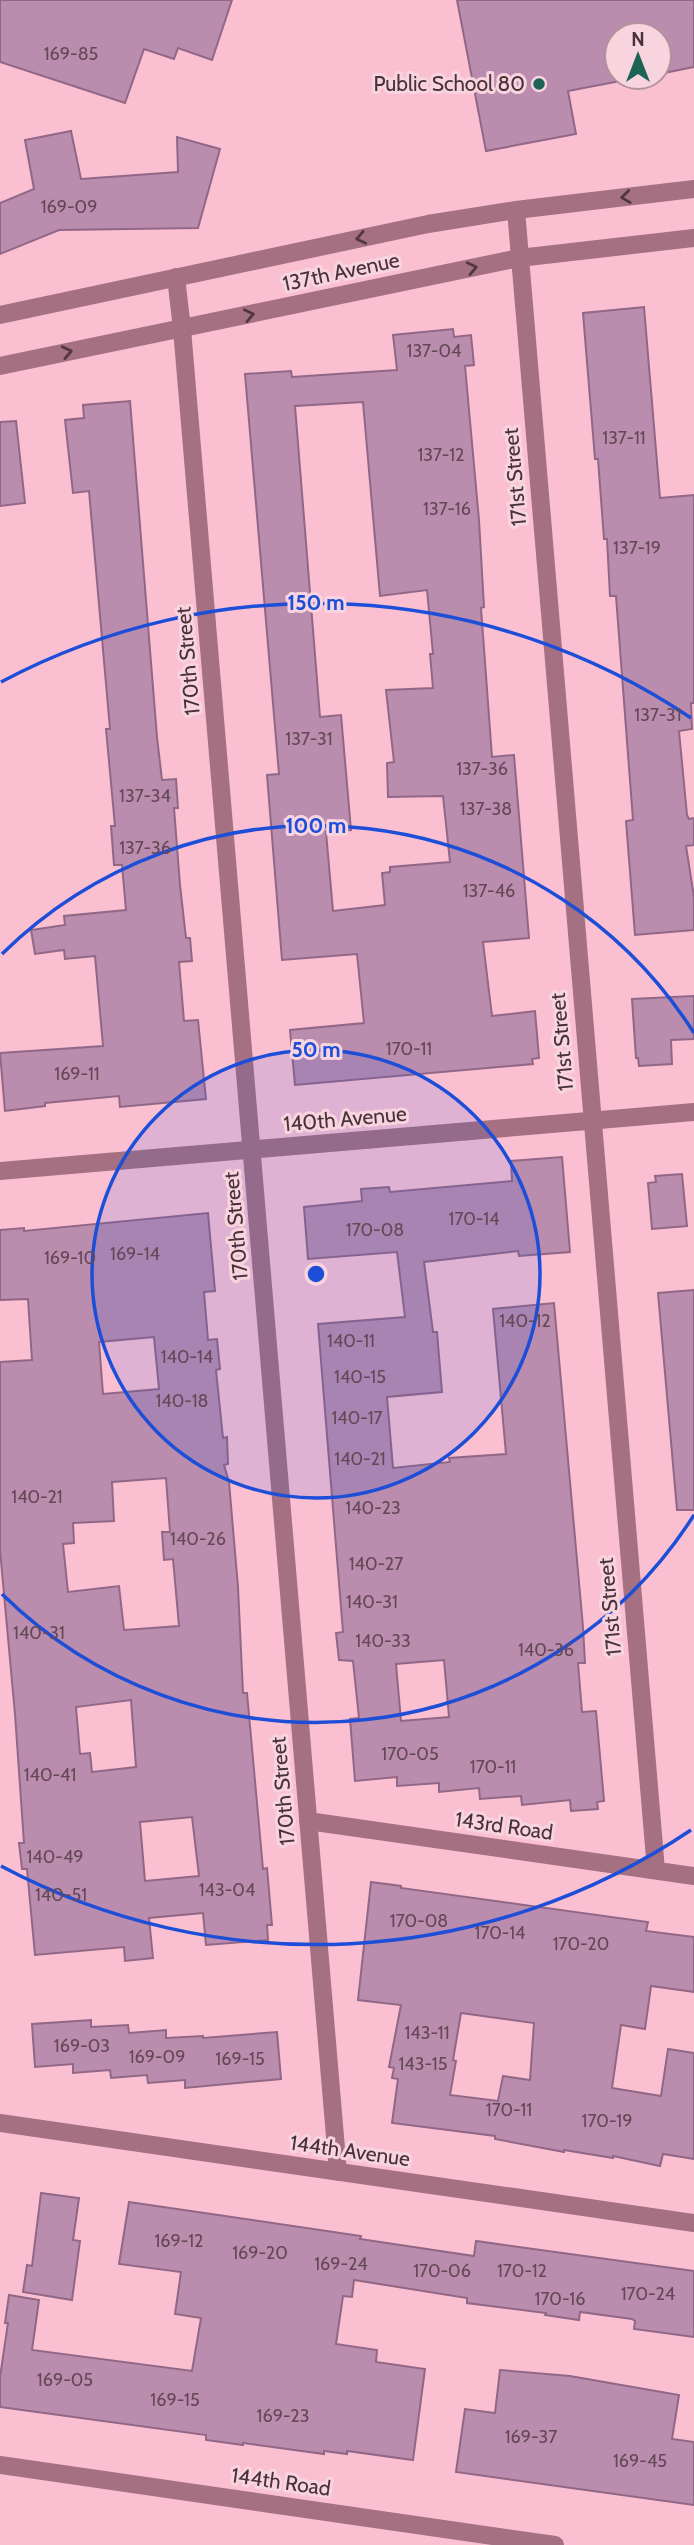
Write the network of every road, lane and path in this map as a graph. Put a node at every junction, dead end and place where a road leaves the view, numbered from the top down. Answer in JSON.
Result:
{"nodes":[{"id":1,"x":694,"y":189,"type":"edge"},
{"id":2,"x":516,"y":210,"type":"junction"},
{"id":3,"x":694,"y":238,"type":"edge"},
{"id":4,"x":519,"y":258,"type":"junction"},
{"id":5,"x":176,"y":277,"type":"junction"},
{"id":6,"x":0,"y":315,"type":"edge"},
{"id":7,"x":183,"y":328,"type":"junction"},
{"id":8,"x":0,"y":366,"type":"edge"},
{"id":9,"x":694,"y":1112,"type":"edge"},
{"id":10,"x":592,"y":1121,"type":"junction"},
{"id":11,"x":252,"y":1150,"type":"junction"},
{"id":12,"x":0,"y":1171,"type":"edge"},
{"id":13,"x":309,"y":1821,"type":"junction"},
{"id":14,"x":656,"y":1870,"type":"junction"},
{"id":15,"x":694,"y":1876,"type":"edge"},
{"id":16,"x":0,"y":2123,"type":"edge"},
{"id":17,"x":338,"y":2172,"type":"junction"},
{"id":18,"x":694,"y":2223,"type":"edge"},
{"id":19,"x":0,"y":2465,"type":"edge"},
{"id":20,"x":555,"y":2545,"type":"edge"}],
"edges":[{"from":1,"to":2,"type":"street","name":"137th Avenue","one_way":true},
{"from":2,"to":4,"type":"street","name":"171st Street"},
{"from":2,"to":5,"type":"street","name":"137th Avenue","one_way":true},
{"from":3,"to":4,"type":"street","name":"137th Avenue"},
{"from":7,"to":4,"type":"street","name":"137th Avenue","one_way":true},
{"from":4,"to":10,"type":"street","name":"171st Street"},
{"from":5,"to":6,"type":"street","name":"137th Avenue"},
{"from":5,"to":7,"type":"street","name":"170th Street"},
{"from":8,"to":7,"type":"street","name":"137th Avenue","one_way":true},
{"from":7,"to":11,"type":"street","name":"170th Street"},
{"from":9,"to":10,"type":"street","name":"140th Avenue"},
{"from":10,"to":11,"type":"street","name":"140th Avenue"},
{"from":10,"to":14,"type":"street","name":"171st Street"},
{"from":11,"to":12,"type":"street","name":"140th Avenue"},
{"from":11,"to":13,"type":"street","name":"170th Street"},
{"from":13,"to":14,"type":"street","name":"143rd Road"},
{"from":13,"to":17,"type":"street","name":"170th Street"},
{"from":14,"to":15,"type":"street","name":"143rd Road"},
{"from":16,"to":17,"type":"street","name":"144th Avenue"},
{"from":17,"to":18,"type":"street","name":"144th Avenue"},
{"from":19,"to":20,"type":"street","name":"144th Road"}]}
